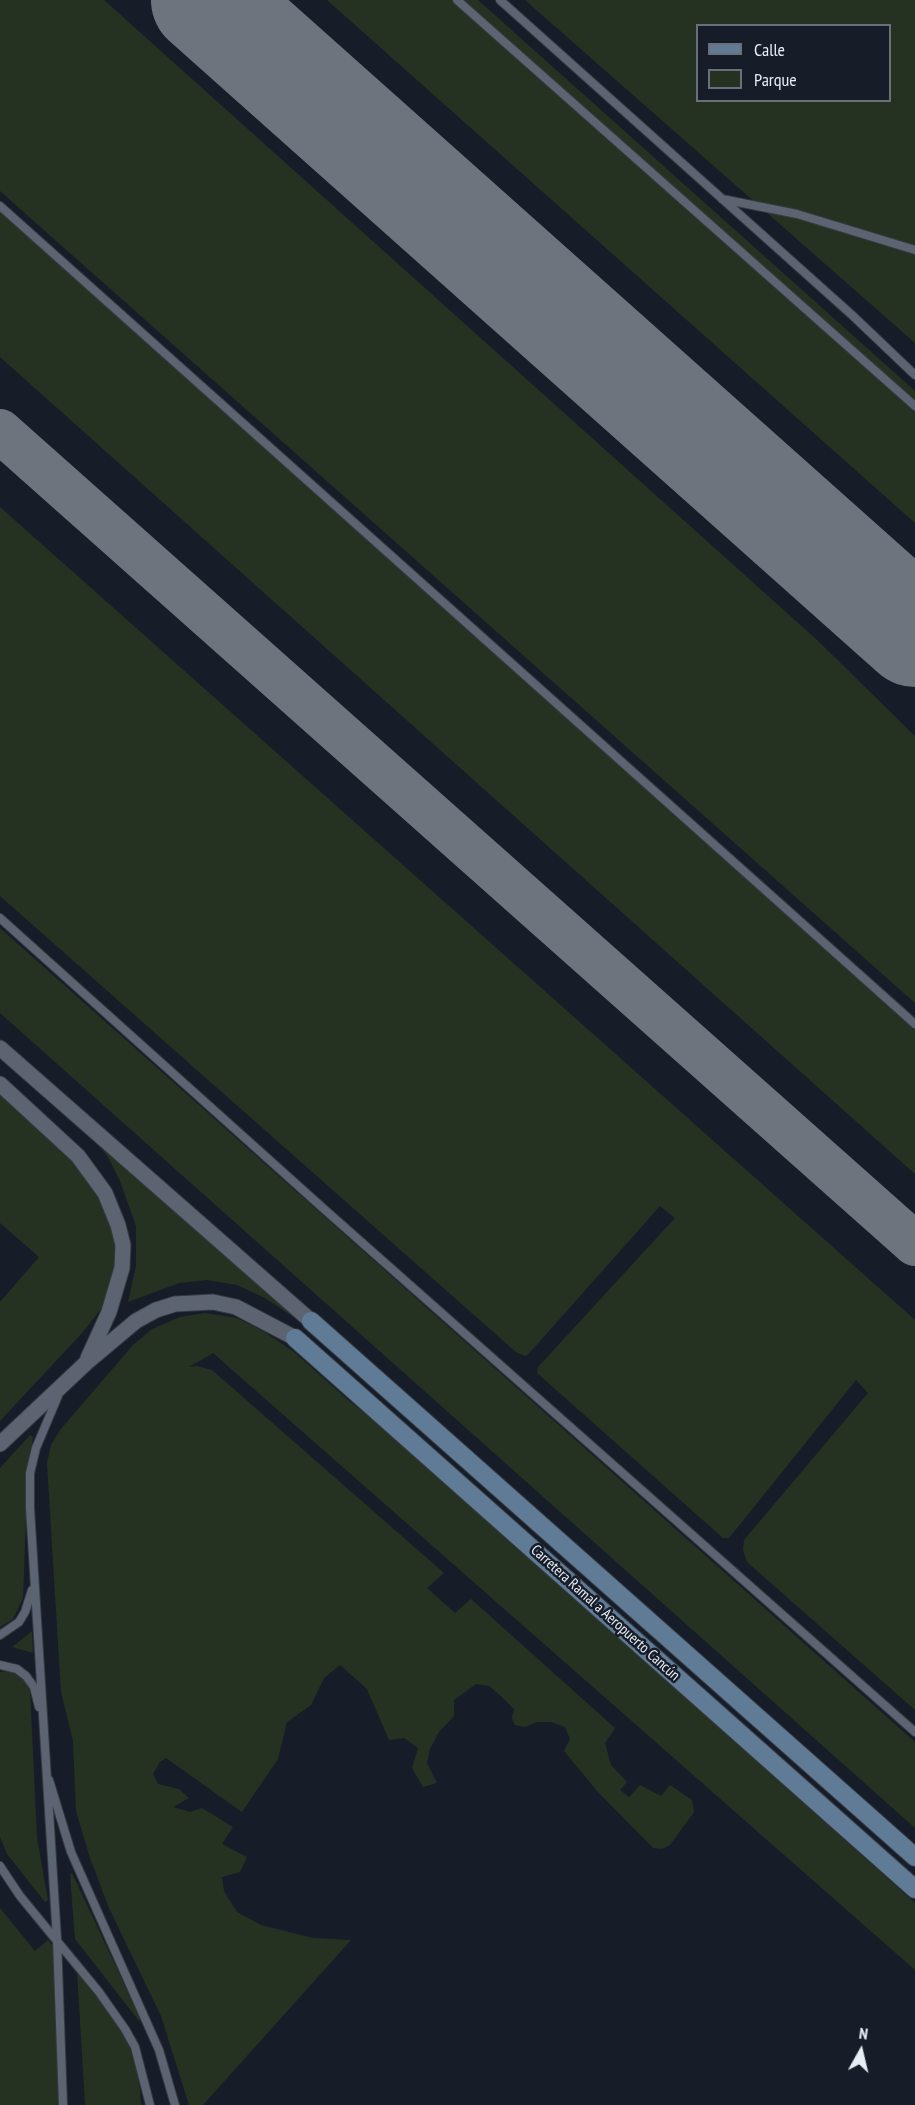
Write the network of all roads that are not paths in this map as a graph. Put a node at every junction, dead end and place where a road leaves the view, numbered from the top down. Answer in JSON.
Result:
{"nodes":[{"id":1,"x":457,"y":0,"type":"edge"},
{"id":2,"x":500,"y":0,"type":"edge"},
{"id":3,"x":721,"y":199,"type":"junction"},
{"id":4,"x":0,"y":206,"type":"edge"},
{"id":5,"x":915,"y":250,"type":"edge"},
{"id":6,"x":915,"y":375,"type":"edge"},
{"id":7,"x":915,"y":406,"type":"edge"},
{"id":8,"x":0,"y":918,"type":"edge"},
{"id":9,"x":915,"y":1024,"type":"edge"},
{"id":10,"x":0,"y":1048,"type":"edge"},
{"id":11,"x":0,"y":1084,"type":"edge"},
{"id":12,"x":311,"y":1321,"type":"joint"},
{"id":13,"x":295,"y":1338,"type":"joint"},
{"id":14,"x":86,"y":1363,"type":"junction"},
{"id":15,"x":63,"y":1386,"type":"junction"},
{"id":16,"x":0,"y":1444,"type":"edge"},
{"id":17,"x":34,"y":1586,"type":"junction"},
{"id":18,"x":0,"y":1635,"type":"edge"},
{"id":19,"x":0,"y":1665,"type":"edge"},
{"id":20,"x":45,"y":1732,"type":"junction"},
{"id":21,"x":915,"y":1732,"type":"edge"},
{"id":22,"x":45,"y":1766,"type":"junction"},
{"id":23,"x":915,"y":1857,"type":"edge"},
{"id":24,"x":0,"y":1866,"type":"edge"},
{"id":25,"x":915,"y":1889,"type":"edge"},
{"id":26,"x":57,"y":1940,"type":"junction"},
{"id":27,"x":63,"y":2105,"type":"edge"},
{"id":28,"x":150,"y":2105,"type":"edge"},
{"id":29,"x":176,"y":2105,"type":"edge"}],
"edges":[{"from":1,"to":7,"type":"lane"},
{"from":2,"to":3,"type":"lane"},
{"from":3,"to":5,"type":"lane"},
{"from":3,"to":6,"type":"lane"},
{"from":4,"to":9,"type":"lane"},
{"from":8,"to":21,"type":"lane"},
{"from":10,"to":12,"type":"street"},
{"from":11,"to":14,"type":"street"},
{"from":12,"to":23,"type":"main road","name":"Carretera Ramal a Aeropuerto Cancún"},
{"from":13,"to":14,"type":"street"},
{"from":13,"to":25,"type":"main road","name":"Carretera Ramal a Aeropuerto Cancún"},
{"from":14,"to":15,"type":"street"},
{"from":15,"to":16,"type":"street"},
{"from":15,"to":17,"type":"lane"},
{"from":17,"to":18,"type":"lane"},
{"from":17,"to":20,"type":"lane"},
{"from":19,"to":20,"type":"lane"},
{"from":20,"to":22,"type":"lane"},
{"from":22,"to":26,"type":"lane"},
{"from":22,"to":29,"type":"lane"},
{"from":24,"to":26,"type":"lane"},
{"from":26,"to":27,"type":"lane"},
{"from":26,"to":28,"type":"lane"}]}
